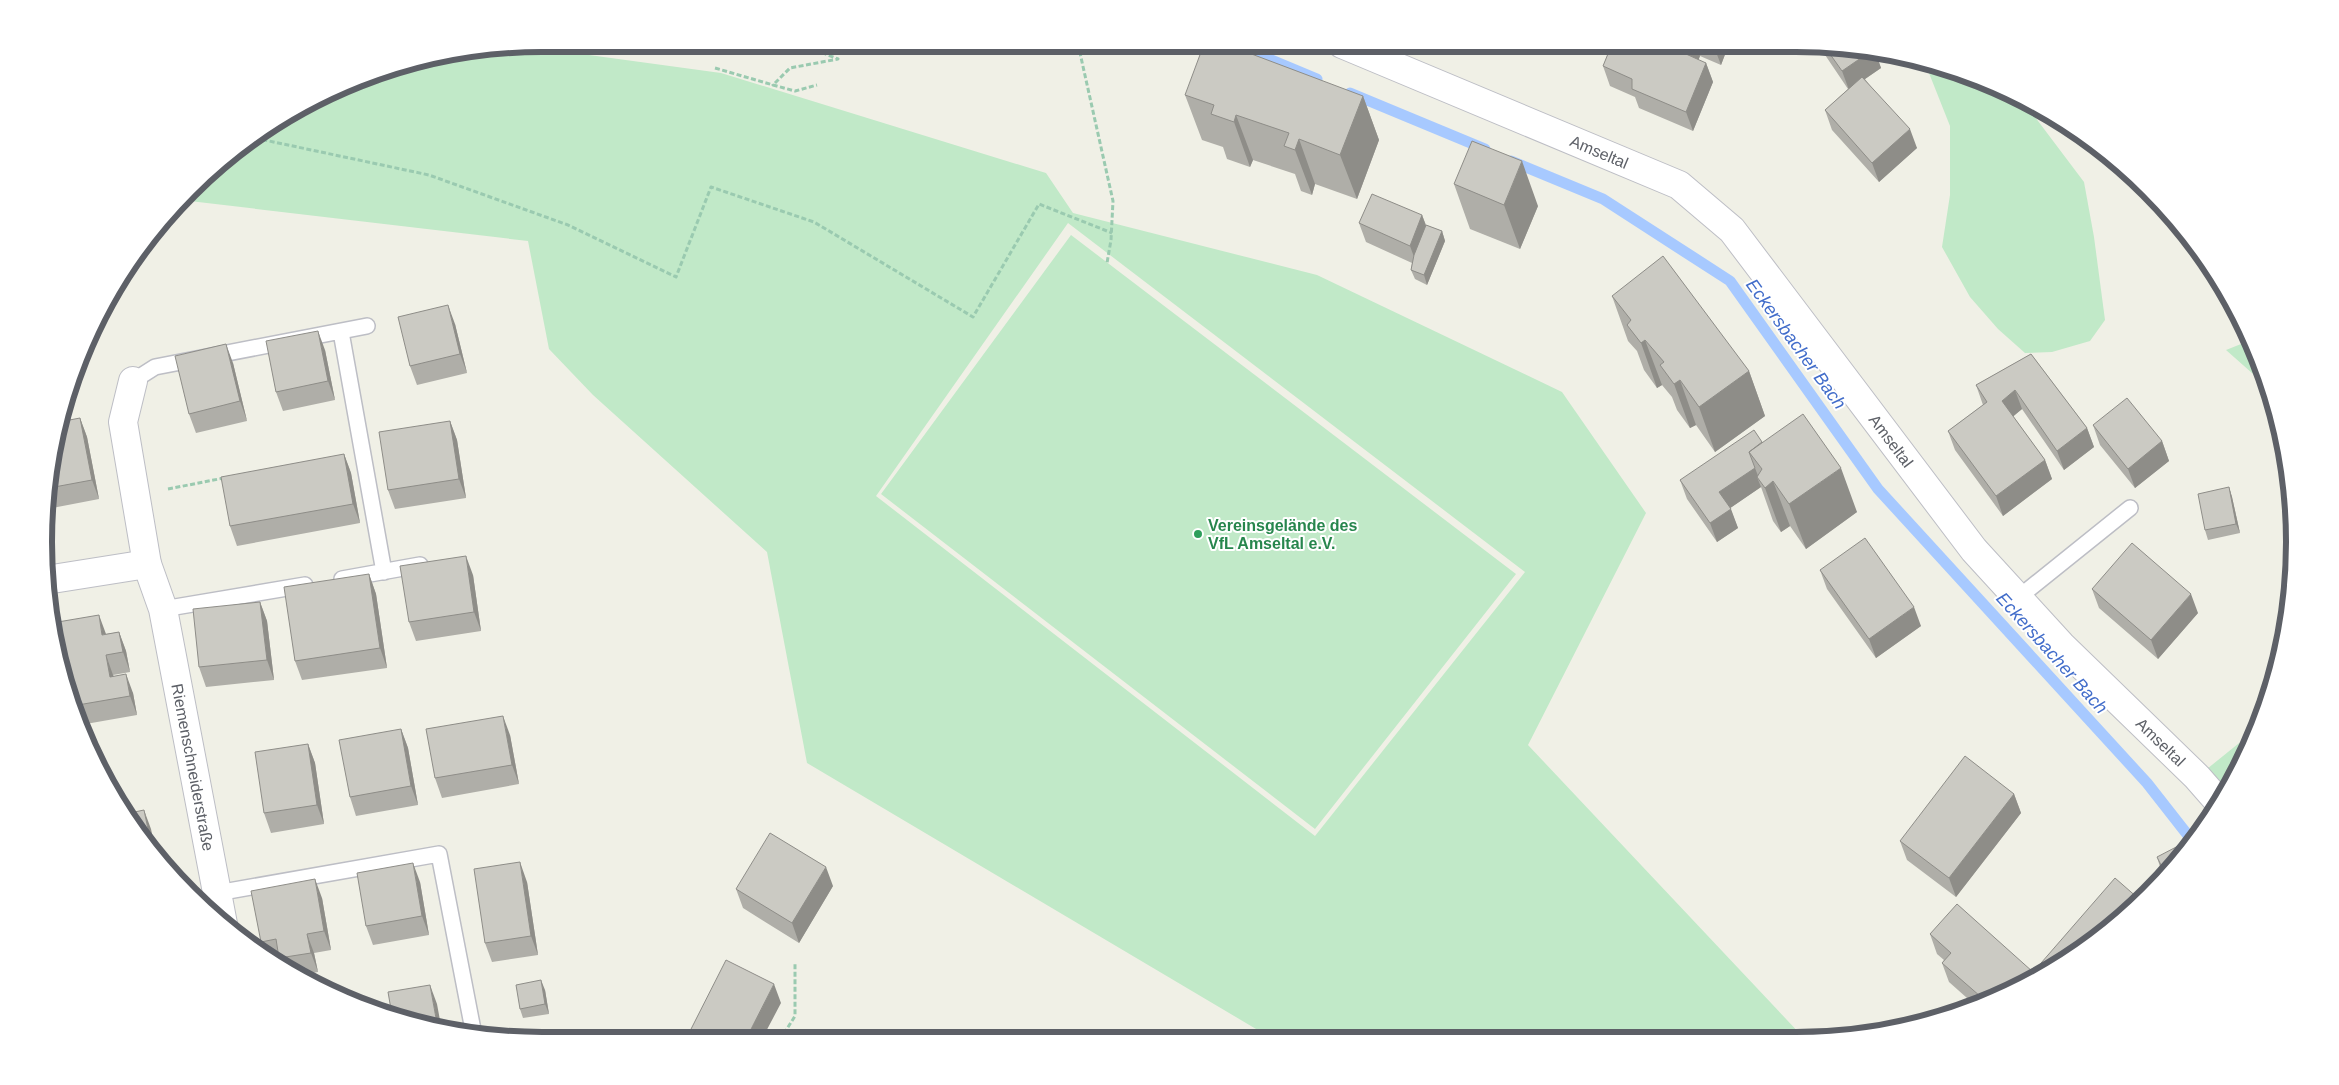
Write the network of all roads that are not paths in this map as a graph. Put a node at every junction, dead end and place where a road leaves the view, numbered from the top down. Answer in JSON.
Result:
{"nodes":[{"id":1,"x":1361,"y":52,"type":"edge"},
{"id":2,"x":367,"y":326,"type":"dead end"},
{"id":3,"x":341,"y":332,"type":"junction"},
{"id":4,"x":133,"y":381,"type":"joint"},
{"id":5,"x":2130,"y":508,"type":"dead end"},
{"id":6,"x":439,"y":562,"type":"edge"},
{"id":7,"x":147,"y":564,"type":"junction"},
{"id":8,"x":384,"y":572,"type":"junction"},
{"id":9,"x":54,"y":579,"type":"edge"},
{"id":10,"x":2018,"y":598,"type":"junction"},
{"id":11,"x":163,"y":609,"type":"junction"},
{"id":12,"x":2215,"y":797,"type":"edge"},
{"id":13,"x":217,"y":893,"type":"junction"},
{"id":14,"x":221,"y":912,"type":"edge"},
{"id":15,"x":473,"y":1027,"type":"edge"}],
"edges":[{"from":1,"to":10,"type":"street","name":"Amseltal"},
{"from":2,"to":3,"type":"lane","name":"Riemenschneiderstraße"},
{"from":3,"to":4,"type":"lane","name":"Riemenschneiderstraße"},
{"from":3,"to":8,"type":"lane"},
{"from":4,"to":7,"type":"street","name":"Riemenschneiderstraße"},
{"from":5,"to":10,"type":"lane"},
{"from":6,"to":8,"type":"lane"},
{"from":7,"to":9,"type":"street"},
{"from":7,"to":11,"type":"street","name":"Riemenschneiderstraße"},
{"from":8,"to":11,"type":"lane"},
{"from":10,"to":12,"type":"street","name":"Amseltal"},
{"from":11,"to":13,"type":"street","name":"Riemenschneiderstraße"},
{"from":13,"to":14,"type":"street","name":"Riemenschneiderstraße"},
{"from":13,"to":15,"type":"lane"}]}
